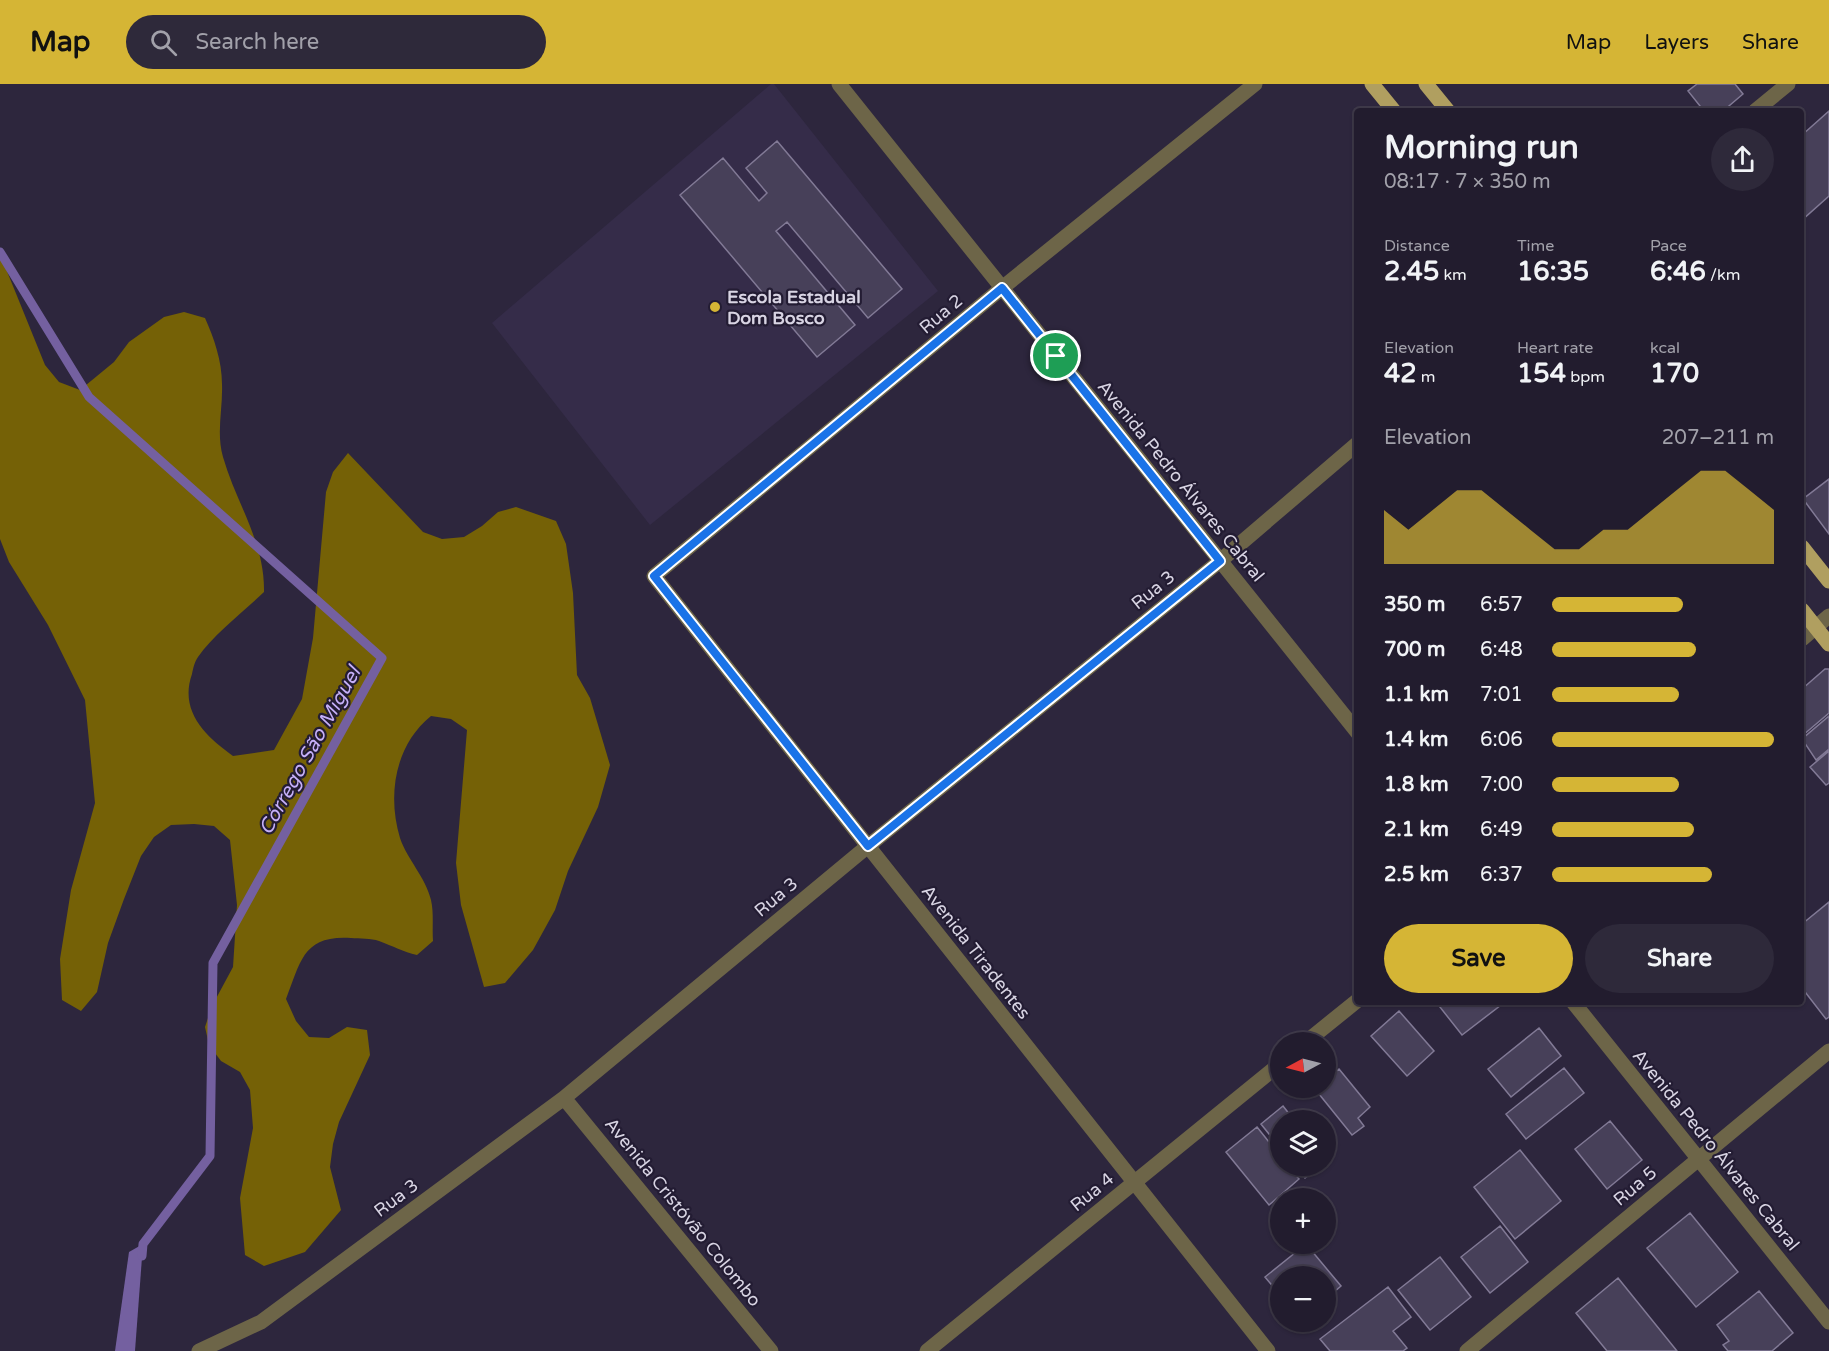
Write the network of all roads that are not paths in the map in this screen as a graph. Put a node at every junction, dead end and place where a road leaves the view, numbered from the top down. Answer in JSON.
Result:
{"nodes":[{"id":1,"x":838,"y":84,"type":"edge"},
{"id":2,"x":1255,"y":84,"type":"edge"},
{"id":3,"x":1372,"y":84,"type":"edge"},
{"id":4,"x":1426,"y":84,"type":"edge"},
{"id":5,"x":1788,"y":84,"type":"edge"},
{"id":6,"x":1392,"y":108,"type":"edge"},
{"id":7,"x":1446,"y":108,"type":"edge"},
{"id":8,"x":1759,"y":108,"type":"edge"},
{"id":9,"x":1002,"y":288,"type":"junction"},
{"id":10,"x":1354,"y":446,"type":"edge"},
{"id":11,"x":1804,"y":550,"type":"edge"},
{"id":12,"x":1220,"y":561,"type":"junction"},
{"id":13,"x":654,"y":576,"type":"joint"},
{"id":14,"x":1829,"y":581,"type":"edge"},
{"id":15,"x":1804,"y":613,"type":"edge"},
{"id":16,"x":1829,"y":616,"type":"edge"},
{"id":17,"x":1815,"y":627,"type":"junction"},
{"id":18,"x":1804,"y":637,"type":"edge"},
{"id":19,"x":1829,"y":644,"type":"edge"},
{"id":20,"x":1354,"y":728,"type":"edge"},
{"id":21,"x":868,"y":846,"type":"junction"},
{"id":22,"x":1354,"y":1003,"type":"edge"},
{"id":23,"x":1575,"y":1005,"type":"edge"},
{"id":24,"x":1318,"y":1032,"type":"edge"},
{"id":25,"x":1829,"y":1051,"type":"edge"},
{"id":26,"x":1270,"y":1072,"type":"edge"},
{"id":27,"x":564,"y":1098,"type":"junction"},
{"id":28,"x":1698,"y":1159,"type":"junction"},
{"id":29,"x":1134,"y":1182,"type":"junction"},
{"id":30,"x":1829,"y":1322,"type":"edge"},
{"id":31,"x":199,"y":1351,"type":"edge"},
{"id":32,"x":771,"y":1351,"type":"edge"},
{"id":33,"x":927,"y":1351,"type":"edge"},
{"id":34,"x":1268,"y":1351,"type":"edge"},
{"id":35,"x":1467,"y":1351,"type":"edge"}],
"edges":[{"from":1,"to":9,"type":"street","name":"Avenida Pedro Álvares Cabral"},
{"from":2,"to":9,"type":"street","name":"Rua 2"},
{"from":3,"to":6,"type":"main road"},
{"from":4,"to":7,"type":"main road"},
{"from":5,"to":8,"type":"street"},
{"from":9,"to":12,"type":"street","name":"Avenida Pedro Álvares Cabral"},
{"from":9,"to":13,"type":"street","name":"Rua 2"},
{"from":10,"to":12,"type":"street","name":"Rua 3"},
{"from":11,"to":14,"type":"main road"},
{"from":12,"to":20,"type":"street","name":"Avenida Pedro Álvares Cabral"},
{"from":12,"to":21,"type":"street","name":"Rua 3"},
{"from":13,"to":21,"type":"street","name":"Avenida Tiradentes"},
{"from":15,"to":17,"type":"main road"},
{"from":16,"to":17,"type":"street"},
{"from":17,"to":18,"type":"street"},
{"from":17,"to":19,"type":"main road"},
{"from":21,"to":27,"type":"street","name":"Rua 3"},
{"from":21,"to":29,"type":"street","name":"Avenida Tiradentes"},
{"from":22,"to":24,"type":"street"},
{"from":23,"to":28,"type":"street","name":"Avenida Pedro Álvares Cabral"},
{"from":25,"to":28,"type":"street","name":"Rua 5"},
{"from":26,"to":29,"type":"street","name":"Rua 4"},
{"from":27,"to":31,"type":"street","name":"Rua 3"},
{"from":27,"to":32,"type":"street","name":"Avenida Cristóvão Colombo"},
{"from":28,"to":30,"type":"street","name":"Avenida Pedro Álvares Cabral"},
{"from":28,"to":35,"type":"street","name":"Rua 5"},
{"from":29,"to":33,"type":"street","name":"Rua 4"},
{"from":29,"to":34,"type":"street","name":"Avenida Tiradentes"}]}
